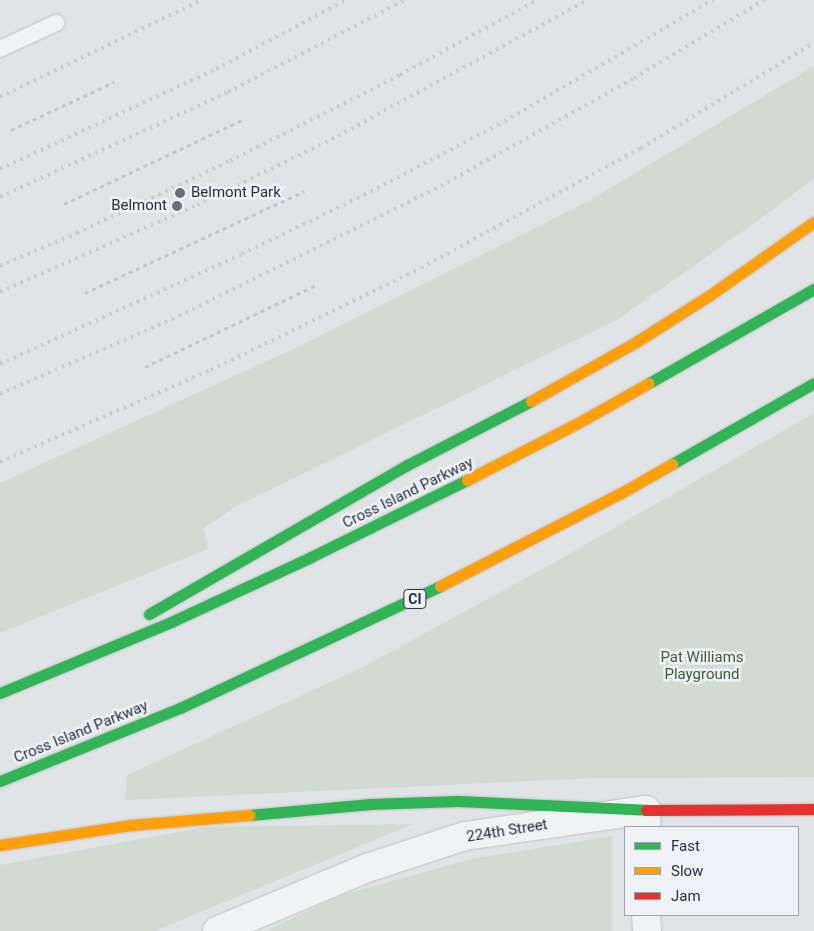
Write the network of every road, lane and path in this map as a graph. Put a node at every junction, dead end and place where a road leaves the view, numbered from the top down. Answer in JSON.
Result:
{"nodes":[{"id":1,"x":56,"y":23,"type":"dead end"},
{"id":2,"x":0,"y":49,"type":"edge"},
{"id":3,"x":114,"y":82,"type":"dead end"},
{"id":4,"x":242,"y":120,"type":"dead end"},
{"id":5,"x":11,"y":130,"type":"dead end"},
{"id":6,"x":305,"y":191,"type":"dead end"},
{"id":7,"x":64,"y":204,"type":"dead end"},
{"id":8,"x":814,"y":222,"type":"edge"},
{"id":9,"x":318,"y":284,"type":"dead end"},
{"id":10,"x":814,"y":289,"type":"edge"},
{"id":11,"x":85,"y":293,"type":"dead end"},
{"id":12,"x":145,"y":367,"type":"dead end"},
{"id":13,"x":814,"y":383,"type":"edge"},
{"id":14,"x":141,"y":619,"type":"dead end"},
{"id":15,"x":124,"y":629,"type":"dead end"},
{"id":16,"x":38,"y":678,"type":"junction"},
{"id":17,"x":0,"y":694,"type":"edge"},
{"id":18,"x":0,"y":781,"type":"edge"},
{"id":19,"x":814,"y":809,"type":"edge"},
{"id":20,"x":646,"y":819,"type":"edge"},
{"id":21,"x":0,"y":846,"type":"edge"},
{"id":22,"x":646,"y":916,"type":"edge"},
{"id":23,"x":217,"y":931,"type":"edge"},
{"id":24,"x":647,"y":931,"type":"edge"}],
"edges":[{"from":1,"to":2,"type":"lane"},
{"from":3,"to":5,"type":"path"},
{"from":4,"to":7,"type":"path"},
{"from":6,"to":11,"type":"path"},
{"from":8,"to":14,"type":"main road"},
{"from":9,"to":12,"type":"path"},
{"from":10,"to":16,"type":"main road","name":"Cross Island Parkway"},
{"from":13,"to":18,"type":"main road","name":"Cross Island Parkway","number":"CI"},
{"from":15,"to":16,"type":"main road"},
{"from":16,"to":17,"type":"main road","name":"Cross Island Parkway"},
{"from":19,"to":20,"type":"main road","name":"224th Street"},
{"from":20,"to":21,"type":"main road"},
{"from":20,"to":23,"type":"street","name":"224th Street"},
{"from":22,"to":24,"type":"street"}]}
